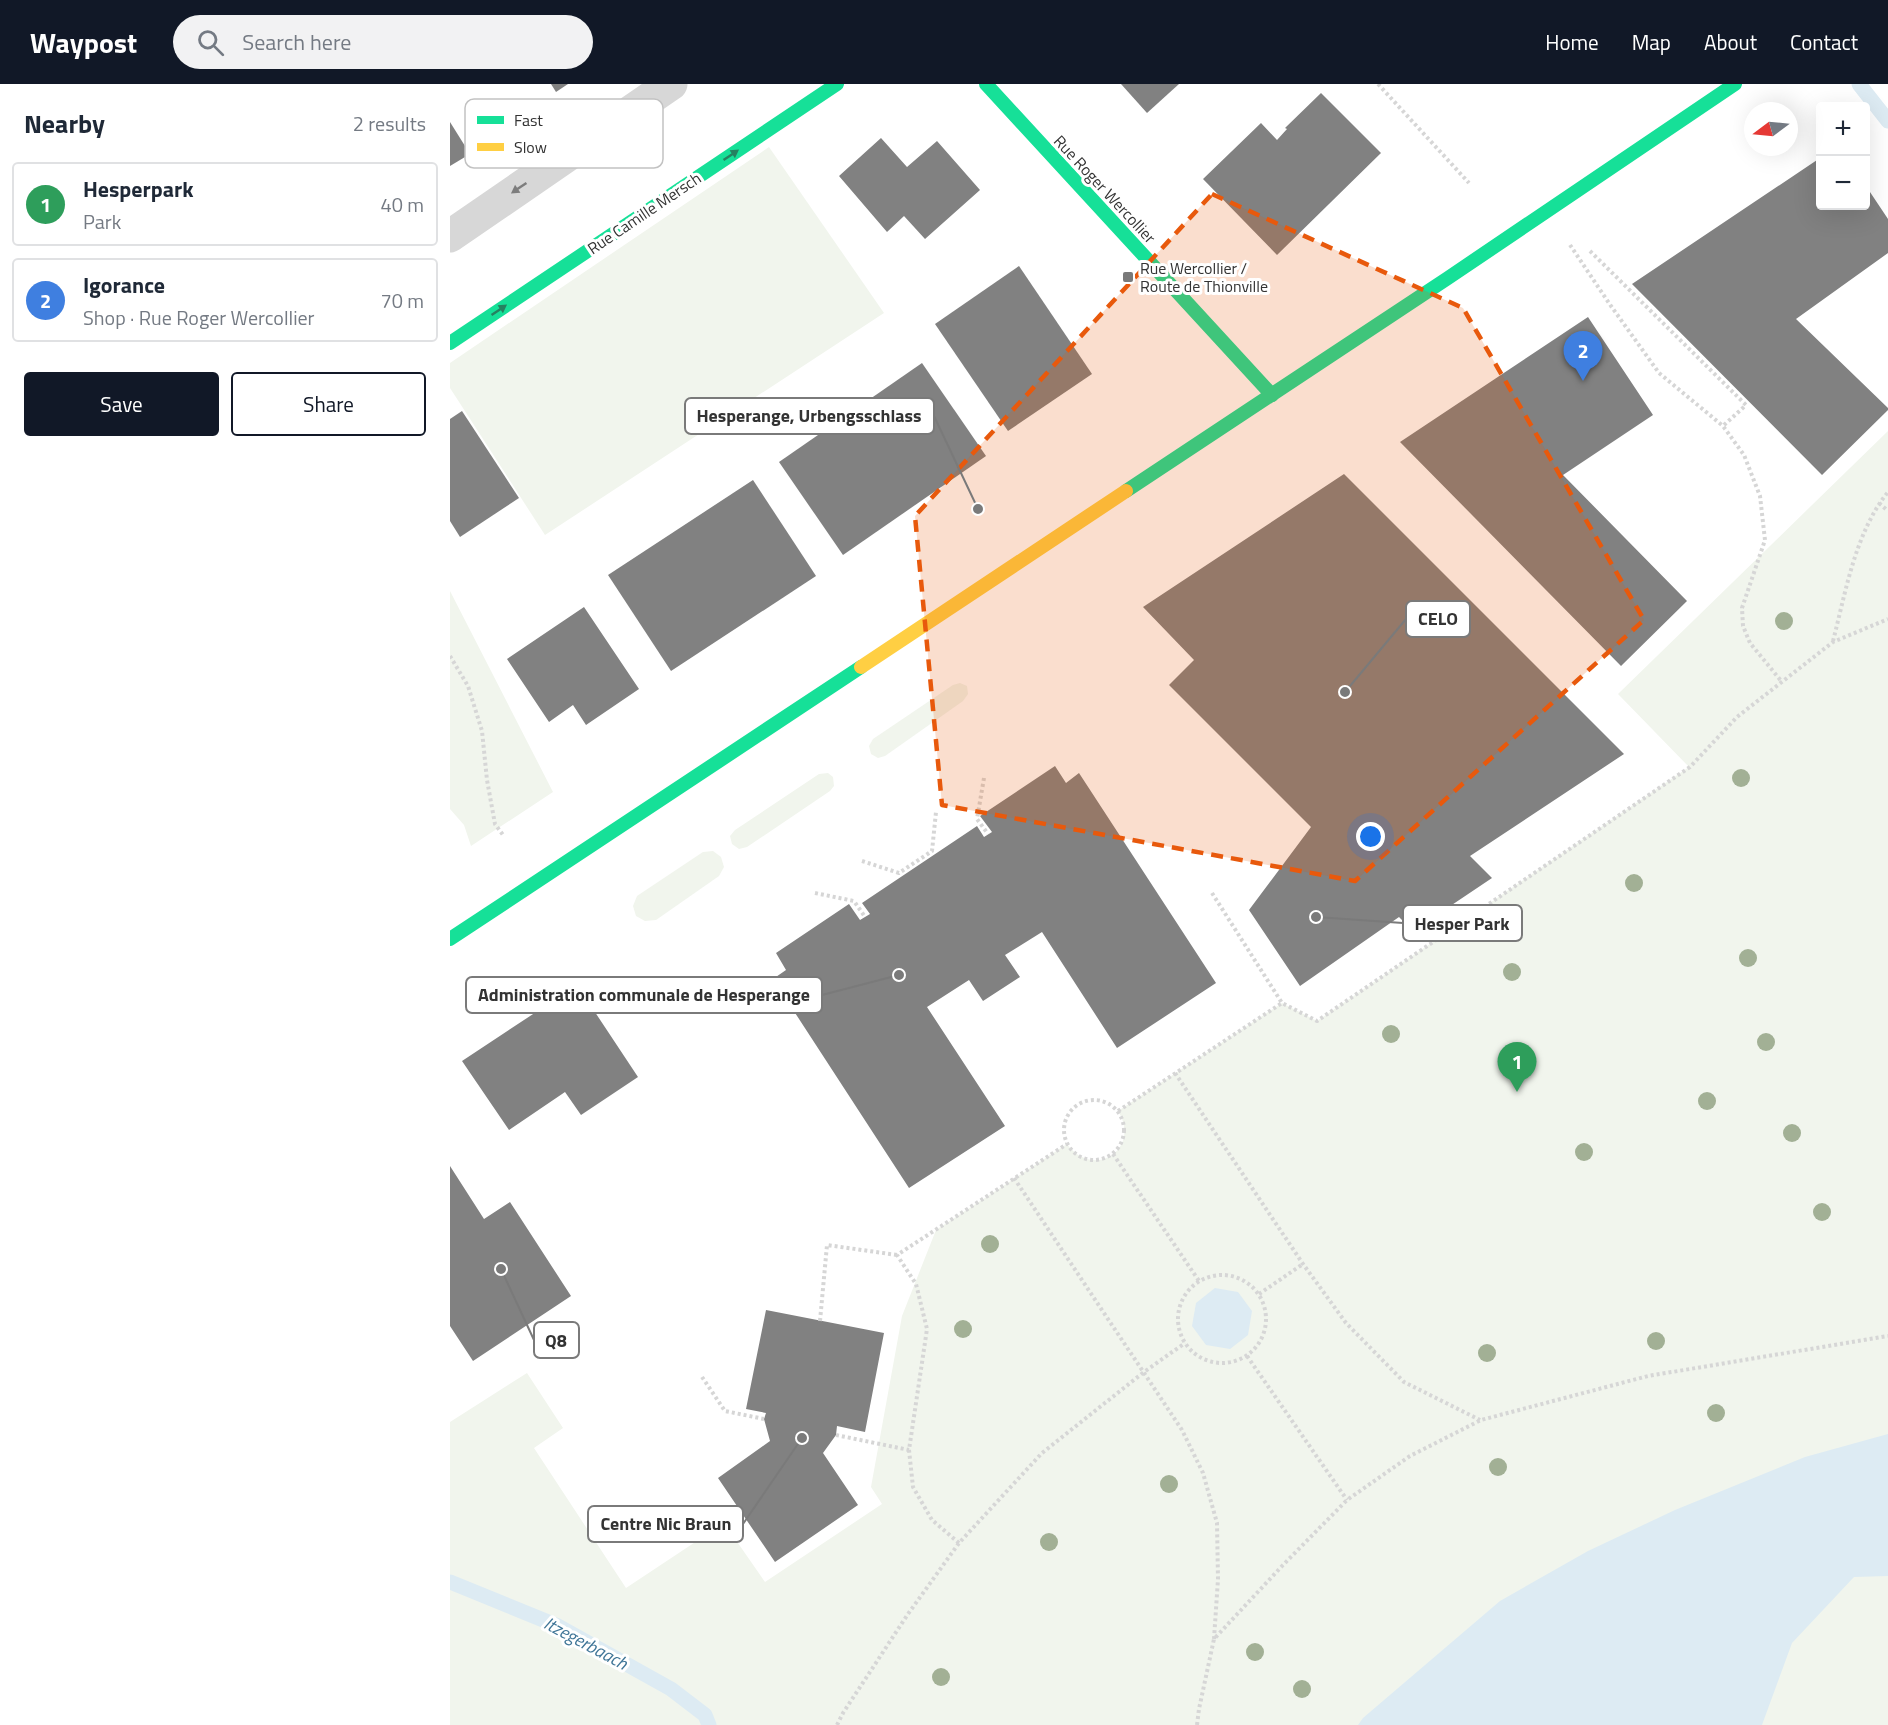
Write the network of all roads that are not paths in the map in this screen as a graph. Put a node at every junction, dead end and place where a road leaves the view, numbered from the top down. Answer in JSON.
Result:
{"nodes":[{"id":1,"x":671,"y":84,"type":"edge"},
{"id":2,"x":837,"y":84,"type":"edge"},
{"id":3,"x":986,"y":84,"type":"edge"},
{"id":4,"x":1735,"y":84,"type":"edge"},
{"id":5,"x":649,"y":99,"type":"edge"},
{"id":6,"x":549,"y":168,"type":"edge"},
{"id":7,"x":450,"y":236,"type":"edge"},
{"id":8,"x":450,"y":343,"type":"edge"},
{"id":9,"x":1272,"y":395,"type":"junction"},
{"id":10,"x":450,"y":939,"type":"edge"}],
"edges":[{"from":1,"to":5,"type":"street","one_way":true},
{"from":8,"to":2,"type":"main road","name":"Rue Camille Mersch","one_way":true},
{"from":3,"to":9,"type":"main road","name":"Rue Roger Wercollier"},
{"from":4,"to":9,"type":"main road"},
{"from":6,"to":7,"type":"street","one_way":true},
{"from":9,"to":10,"type":"main road"}]}
